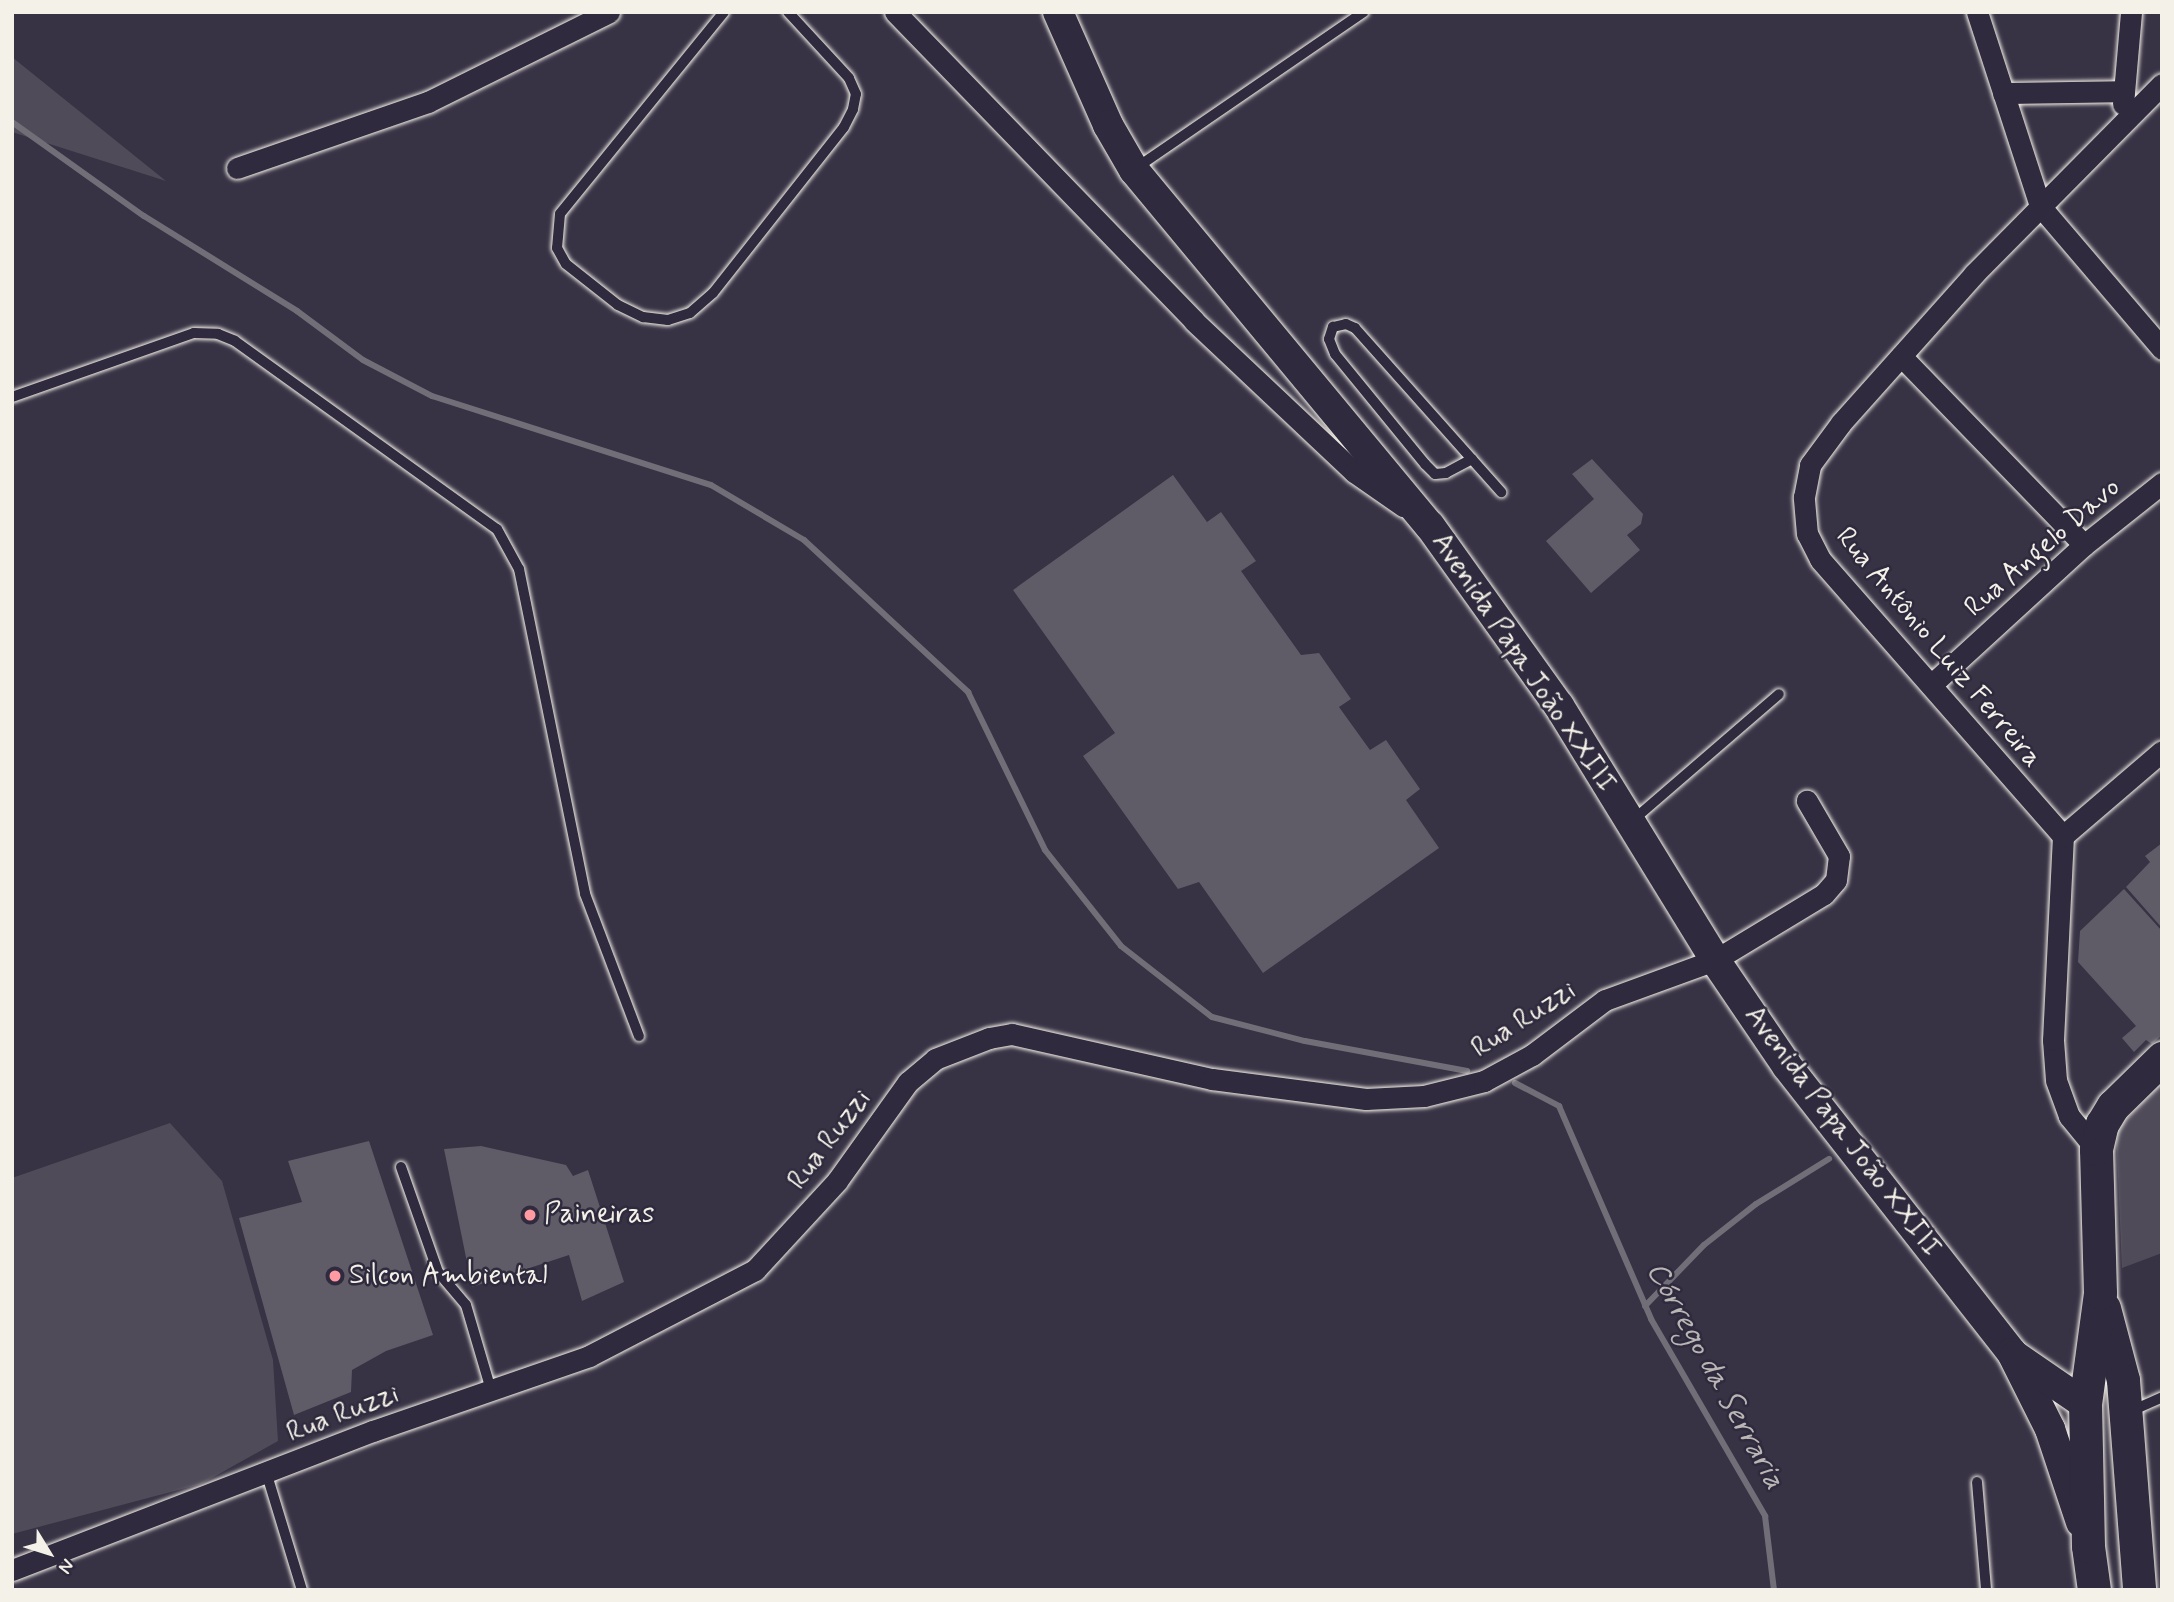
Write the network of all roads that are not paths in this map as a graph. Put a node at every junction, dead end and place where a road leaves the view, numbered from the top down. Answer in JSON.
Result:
{"nodes":[{"id":1,"x":609,"y":12,"type":"edge"},
{"id":2,"x":724,"y":12,"type":"edge"},
{"id":3,"x":788,"y":12,"type":"edge"},
{"id":4,"x":895,"y":12,"type":"edge"},
{"id":5,"x":1058,"y":12,"type":"edge"},
{"id":6,"x":1364,"y":12,"type":"edge"},
{"id":7,"x":1977,"y":12,"type":"edge"},
{"id":8,"x":2131,"y":12,"type":"edge"},
{"id":9,"x":2162,"y":84,"type":"edge"},
{"id":10,"x":2124,"y":91,"type":"junction"},
{"id":11,"x":2003,"y":93,"type":"junction"},
{"id":12,"x":2122,"y":120,"type":"junction"},
{"id":13,"x":237,"y":168,"type":"dead end"},
{"id":14,"x":1134,"y":170,"type":"junction"},
{"id":15,"x":2040,"y":206,"type":"junction"},
{"id":16,"x":2161,"y":346,"type":"edge"},
{"id":17,"x":1901,"y":356,"type":"junction"},
{"id":18,"x":12,"y":397,"type":"edge"},
{"id":19,"x":1472,"y":459,"type":"junction"},
{"id":20,"x":2162,"y":483,"type":"edge"},
{"id":21,"x":1501,"y":492,"type":"dead end"},
{"id":22,"x":1430,"y":526,"type":"junction"},
{"id":23,"x":2084,"y":545,"type":"junction"},
{"id":24,"x":1931,"y":685,"type":"junction"},
{"id":25,"x":1779,"y":694,"type":"dead end"},
{"id":26,"x":2162,"y":751,"type":"edge"},
{"id":27,"x":1807,"y":801,"type":"dead end"},
{"id":28,"x":1630,"y":823,"type":"junction"},
{"id":29,"x":2063,"y":836,"type":"junction"},
{"id":30,"x":1715,"y":960,"type":"junction"},
{"id":31,"x":639,"y":1036,"type":"dead end"},
{"id":32,"x":2162,"y":1058,"type":"edge"},
{"id":33,"x":2096,"y":1149,"type":"junction"},
{"id":34,"x":401,"y":1167,"type":"dead end"},
{"id":35,"x":2100,"y":1293,"type":"junction"},
{"id":36,"x":2012,"y":1353,"type":"junction"},
{"id":37,"x":491,"y":1390,"type":"junction"},
{"id":38,"x":2162,"y":1398,"type":"edge"},
{"id":39,"x":2085,"y":1404,"type":"junction"},
{"id":40,"x":2126,"y":1413,"type":"junction"},
{"id":41,"x":267,"y":1475,"type":"junction"},
{"id":42,"x":1977,"y":1482,"type":"dead end"},
{"id":43,"x":2135,"y":1513,"type":"junction"},
{"id":44,"x":2088,"y":1546,"type":"junction"},
{"id":45,"x":12,"y":1570,"type":"edge"},
{"id":46,"x":302,"y":1590,"type":"edge"},
{"id":47,"x":1986,"y":1590,"type":"edge"},
{"id":48,"x":2094,"y":1590,"type":"edge"},
{"id":49,"x":2139,"y":1590,"type":"edge"}],
"edges":[{"from":1,"to":13,"type":"street"},
{"from":2,"to":3,"type":"lane"},
{"from":4,"to":22,"type":"street"},
{"from":5,"to":14,"type":"street","name":"Avenida Papa João XXIII"},
{"from":6,"to":14,"type":"lane"},
{"from":7,"to":11,"type":"street"},
{"from":8,"to":10,"type":"street"},
{"from":9,"to":12,"type":"street","name":"Rua Antônio Luiz Ferreira"},
{"from":10,"to":11,"type":"street"},
{"from":10,"to":12,"type":"street"},
{"from":11,"to":15,"type":"street"},
{"from":12,"to":15,"type":"street","name":"Rua Antônio Luiz Ferreira"},
{"from":14,"to":22,"type":"street","name":"Avenida Papa João XXIII"},
{"from":15,"to":16,"type":"street"},
{"from":15,"to":17,"type":"street","name":"Rua Antônio Luiz Ferreira"},
{"from":17,"to":23,"type":"street"},
{"from":17,"to":24,"type":"street","name":"Rua Antônio Luiz Ferreira"},
{"from":18,"to":31,"type":"lane"},
{"from":19,"to":19,"type":"lane"},
{"from":19,"to":21,"type":"lane"},
{"from":20,"to":23,"type":"street","name":"Rua Angelo Davo"},
{"from":22,"to":28,"type":"street","name":"Avenida Papa João XXIII"},
{"from":23,"to":24,"type":"street","name":"Rua Angelo Davo"},
{"from":24,"to":29,"type":"street","name":"Rua Antônio Luiz Ferreira"},
{"from":25,"to":28,"type":"lane"},
{"from":26,"to":29,"type":"street"},
{"from":27,"to":30,"type":"street","name":"Rua Ruzzi"},
{"from":28,"to":30,"type":"street","name":"Avenida Papa João XXIII"},
{"from":29,"to":33,"type":"street"},
{"from":30,"to":36,"type":"street","name":"Avenida Papa João XXIII"},
{"from":30,"to":37,"type":"street","name":"Rua Ruzzi"},
{"from":32,"to":33,"type":"main road"},
{"from":33,"to":35,"type":"main road"},
{"from":34,"to":37,"type":"lane"},
{"from":35,"to":39,"type":"main road","name":"Avenida Papa João XXIII"},
{"from":35,"to":40,"type":"main road"},
{"from":36,"to":39,"type":"street","name":"Avenida Papa João XXIII"},
{"from":36,"to":44,"type":"street","name":"Avenida Papa João XXIII"},
{"from":37,"to":41,"type":"street","name":"Rua Ruzzi"},
{"from":38,"to":40,"type":"lane"},
{"from":39,"to":43,"type":"main road"},
{"from":39,"to":44,"type":"main road","name":"Avenida Papa João XXIII"},
{"from":40,"to":43,"type":"main road"},
{"from":41,"to":45,"type":"street","name":"Rua Ruzzi"},
{"from":41,"to":46,"type":"lane"},
{"from":42,"to":47,"type":"lane"},
{"from":43,"to":49,"type":"main road"},
{"from":44,"to":48,"type":"main road","name":"Avenida Papa João XXIII"}]}
